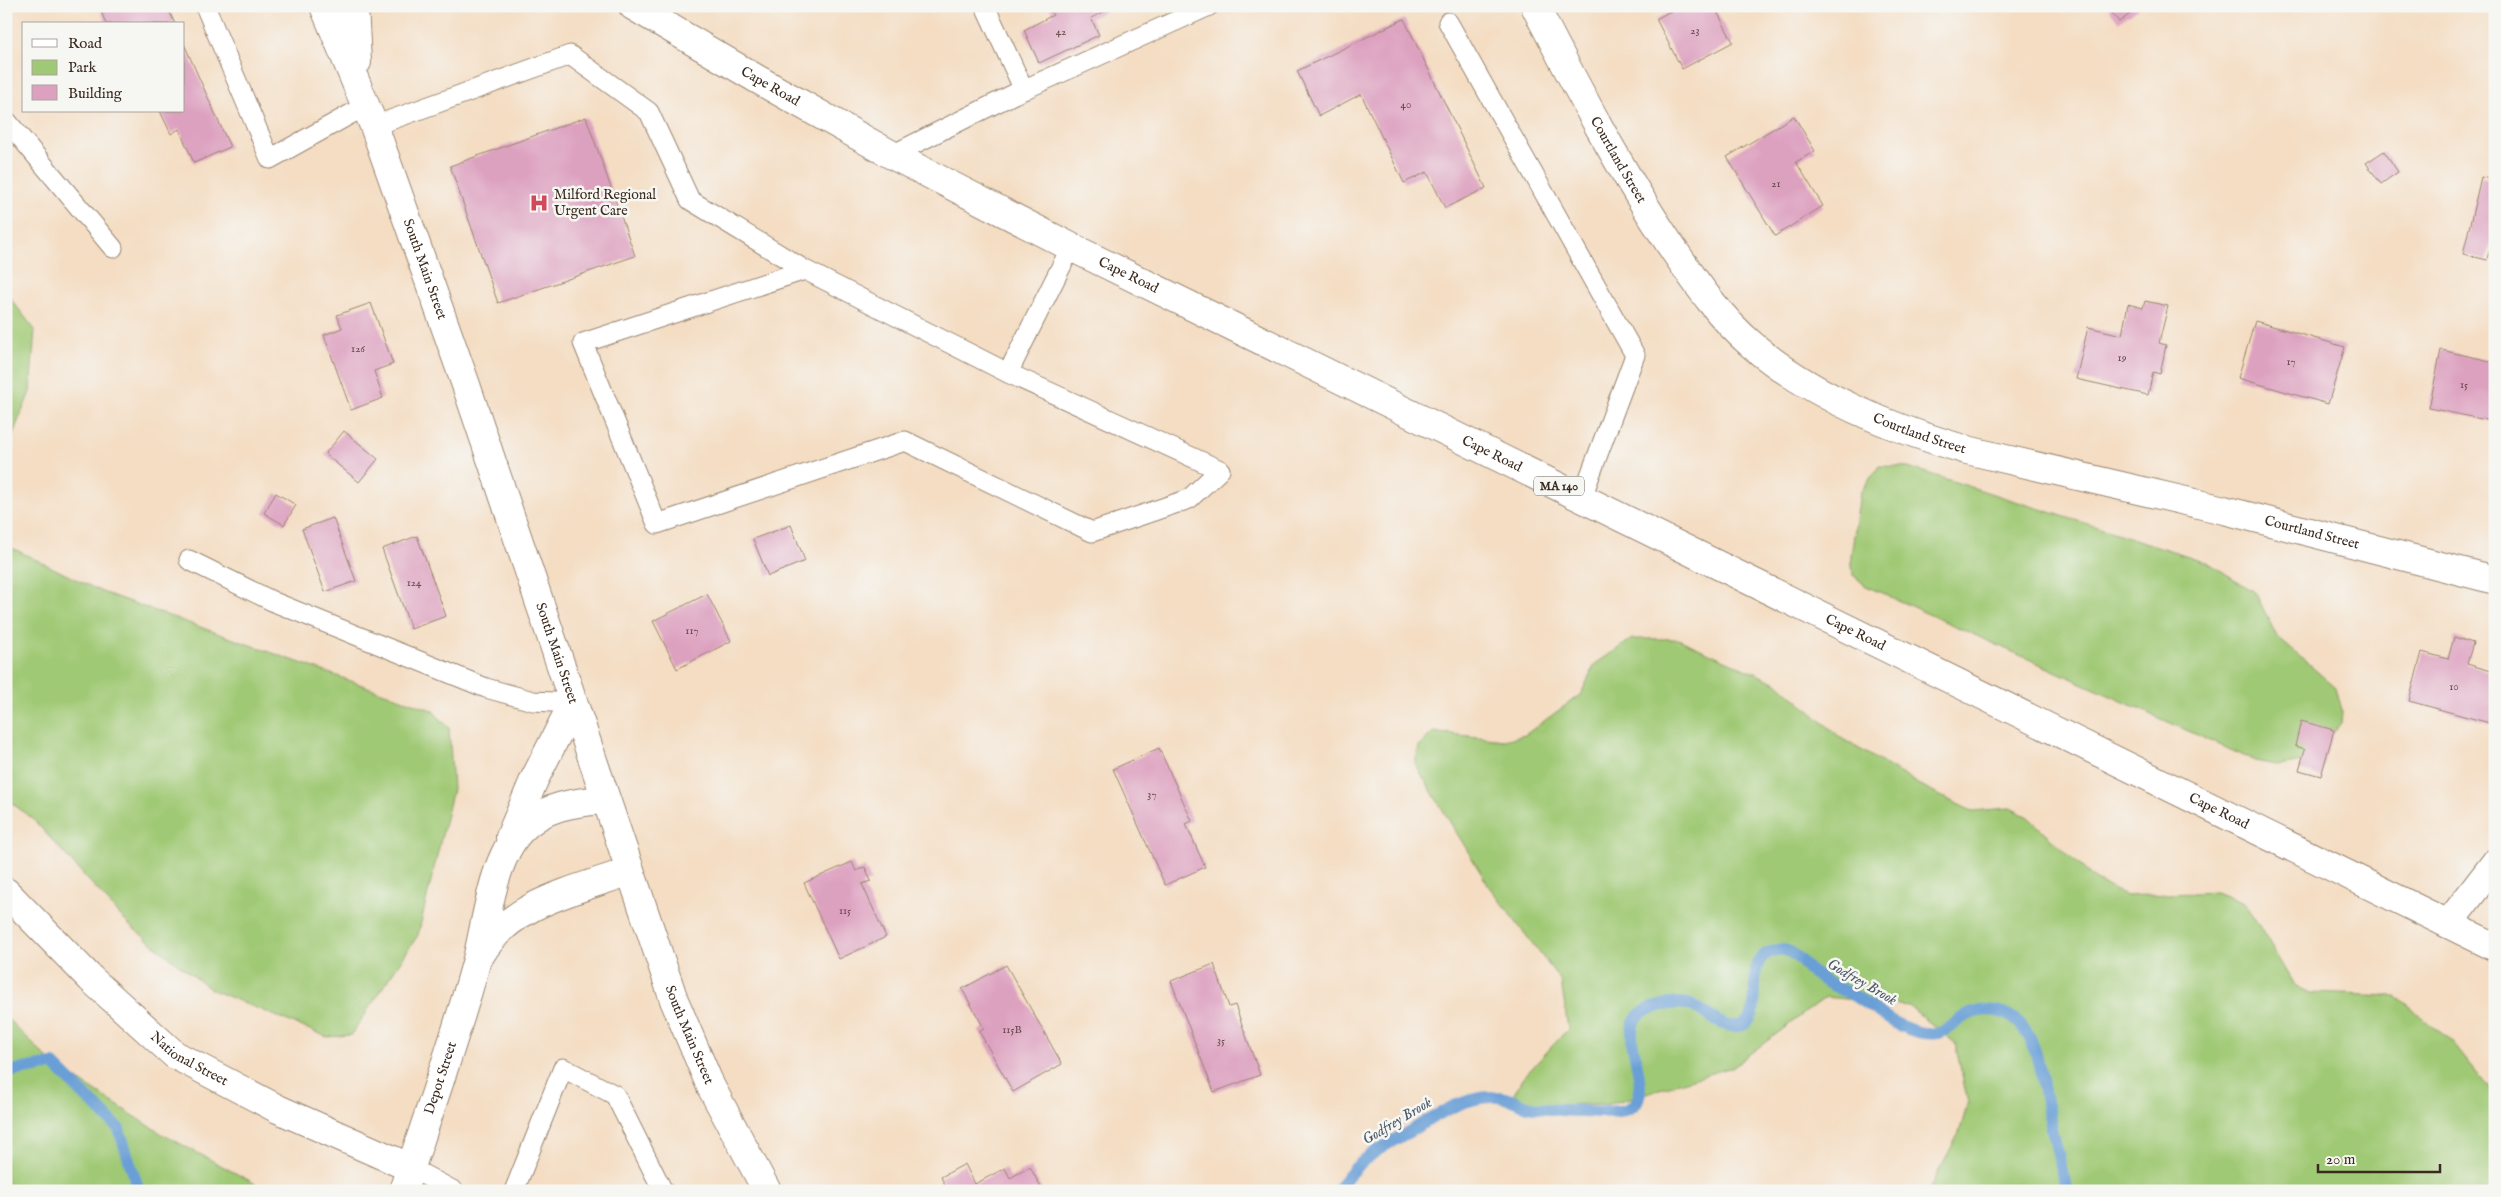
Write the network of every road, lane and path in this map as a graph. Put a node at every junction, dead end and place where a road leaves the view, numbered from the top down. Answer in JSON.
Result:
{"nodes":[{"id":1,"x":206,"y":6,"type":"edge"},
{"id":2,"x":324,"y":6,"type":"edge"},
{"id":3,"x":354,"y":6,"type":"edge"},
{"id":4,"x":633,"y":6,"type":"edge"},
{"id":5,"x":985,"y":6,"type":"edge"},
{"id":6,"x":1208,"y":6,"type":"edge"},
{"id":7,"x":1535,"y":6,"type":"edge"},
{"id":8,"x":1448,"y":22,"type":"dead end"},
{"id":9,"x":1024,"y":90,"type":"junction"},
{"id":10,"x":371,"y":116,"type":"junction"},
{"id":11,"x":9,"y":129,"type":"edge"},
{"id":12,"x":892,"y":154,"type":"junction"},
{"id":13,"x":1071,"y":247,"type":"junction"},
{"id":14,"x":113,"y":248,"type":"dead end"},
{"id":15,"x":805,"y":270,"type":"junction"},
{"id":16,"x":1008,"y":373,"type":"junction"},
{"id":17,"x":1582,"y":497,"type":"junction"},
{"id":18,"x":189,"y":560,"type":"dead end"},
{"id":19,"x":2495,"y":580,"type":"edge"},
{"id":20,"x":573,"y":703,"type":"junction"},
{"id":21,"x":606,"y":800,"type":"junction"},
{"id":22,"x":505,"y":854,"type":"junction"},
{"id":23,"x":2495,"y":864,"type":"edge"},
{"id":24,"x":630,"y":871,"type":"junction"},
{"id":25,"x":6,"y":892,"type":"edge"},
{"id":26,"x":2448,"y":924,"type":"junction"},
{"id":27,"x":2495,"y":947,"type":"edge"},
{"id":28,"x":476,"y":964,"type":"junction"},
{"id":29,"x":407,"y":1179,"type":"edge"},
{"id":30,"x":454,"y":1191,"type":"edge"},
{"id":31,"x":514,"y":1191,"type":"edge"},
{"id":32,"x":663,"y":1191,"type":"edge"},
{"id":33,"x":767,"y":1191,"type":"edge"}],
"edges":[{"from":1,"to":10,"type":"lane"},
{"from":2,"to":10,"type":"main road","name":"South Main Street"},
{"from":3,"to":10,"type":"main road","name":"South Main Street"},
{"from":4,"to":12,"type":"main road","name":"Cape Road","number":"MA 140"},
{"from":5,"to":9,"type":"lane"},
{"from":6,"to":9,"type":"lane"},
{"from":7,"to":19,"type":"main road","name":"Courtland Street"},
{"from":8,"to":17,"type":"lane"},
{"from":9,"to":12,"type":"lane"},
{"from":10,"to":15,"type":"lane"},
{"from":10,"to":20,"type":"main road","name":"South Main Street"},
{"from":11,"to":14,"type":"lane"},
{"from":12,"to":13,"type":"main road","name":"Cape Road","number":"MA 140"},
{"from":13,"to":16,"type":"lane"},
{"from":13,"to":17,"type":"main road","name":"Cape Road","number":"MA 140"},
{"from":15,"to":16,"type":"lane"},
{"from":15,"to":16,"type":"lane"},
{"from":17,"to":26,"type":"main road","name":"Cape Road","number":"MA 140"},
{"from":18,"to":20,"type":"lane"},
{"from":20,"to":21,"type":"main road","name":"South Main Street"},
{"from":20,"to":22,"type":"main road"},
{"from":21,"to":22,"type":"main road","name":"Depot Street"},
{"from":21,"to":24,"type":"main road","name":"South Main Street"},
{"from":22,"to":28,"type":"main road","name":"Depot Street"},
{"from":23,"to":26,"type":"main road"},
{"from":24,"to":28,"type":"main road","name":"Depot Street"},
{"from":24,"to":33,"type":"main road","name":"South Main Street"},
{"from":25,"to":29,"type":"main road","name":"National Street"},
{"from":26,"to":27,"type":"main road","name":"Cape Road","number":"MA 140"},
{"from":28,"to":29,"type":"main road","name":"Depot Street"},
{"from":29,"to":30,"type":"lane"},
{"from":31,"to":32,"type":"lane"}]}
